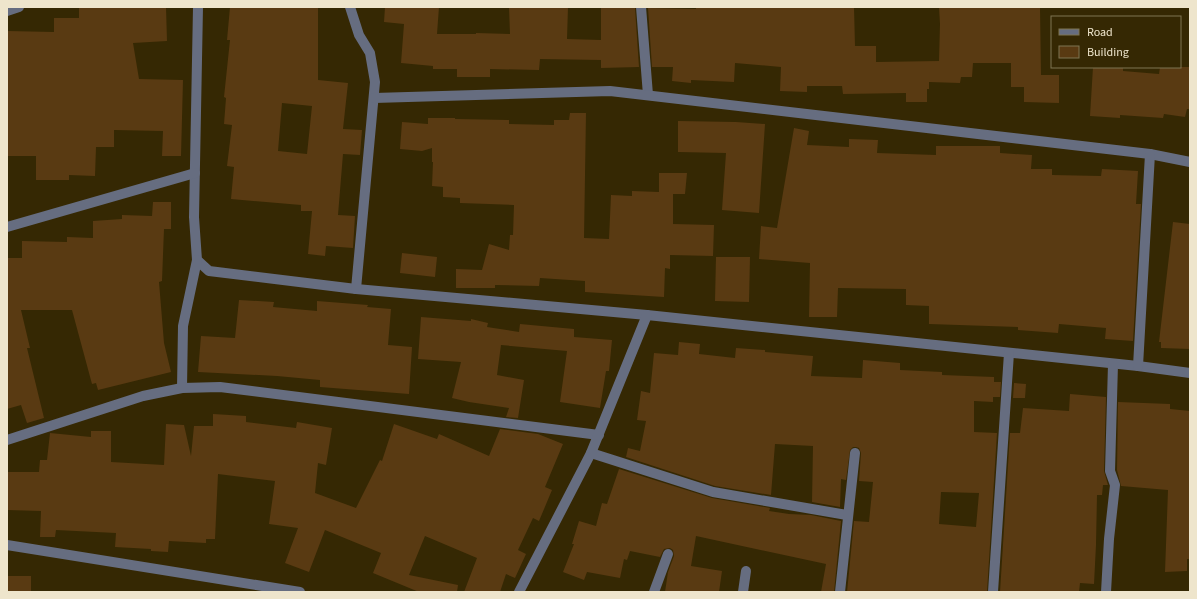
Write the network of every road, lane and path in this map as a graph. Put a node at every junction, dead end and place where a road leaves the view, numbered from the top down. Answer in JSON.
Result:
{"nodes":[{"id":1,"x":19,"y":7,"type":"edge"},
{"id":2,"x":198,"y":7,"type":"edge"},
{"id":3,"x":350,"y":7,"type":"edge"},
{"id":4,"x":641,"y":7,"type":"edge"},
{"id":5,"x":7,"y":11,"type":"edge"},
{"id":6,"x":648,"y":95,"type":"junction"},
{"id":7,"x":374,"y":98,"type":"junction"},
{"id":8,"x":1150,"y":154,"type":"junction"},
{"id":9,"x":1190,"y":162,"type":"edge"},
{"id":10,"x":195,"y":173,"type":"junction"},
{"id":11,"x":7,"y":227,"type":"edge"},
{"id":12,"x":197,"y":260,"type":"junction"},
{"id":13,"x":356,"y":289,"type":"junction"},
{"id":14,"x":647,"y":315,"type":"junction"},
{"id":15,"x":1009,"y":353,"type":"junction"},
{"id":16,"x":1113,"y":364,"type":"junction"},
{"id":17,"x":1138,"y":366,"type":"junction"},
{"id":18,"x":1190,"y":373,"type":"edge"},
{"id":19,"x":182,"y":388,"type":"junction"},
{"id":20,"x":598,"y":435,"type":"junction"},
{"id":21,"x":7,"y":440,"type":"edge"},
{"id":22,"x":592,"y":453,"type":"junction"},
{"id":23,"x":855,"y":453,"type":"dead end"},
{"id":24,"x":847,"y":515,"type":"junction"},
{"id":25,"x":7,"y":545,"type":"edge"},
{"id":26,"x":668,"y":554,"type":"dead end"},
{"id":27,"x":746,"y":571,"type":"dead end"},
{"id":28,"x":300,"y":592,"type":"edge"},
{"id":29,"x":519,"y":592,"type":"edge"},
{"id":30,"x":654,"y":592,"type":"edge"},
{"id":31,"x":743,"y":592,"type":"edge"},
{"id":32,"x":840,"y":592,"type":"edge"},
{"id":33,"x":992,"y":592,"type":"edge"},
{"id":34,"x":1106,"y":592,"type":"edge"}],
"edges":[{"from":1,"to":5,"type":"street"},
{"from":2,"to":10,"type":"street"},
{"from":3,"to":7,"type":"street"},
{"from":4,"to":6,"type":"street"},
{"from":6,"to":7,"type":"street"},
{"from":6,"to":8,"type":"street"},
{"from":7,"to":13,"type":"street"},
{"from":8,"to":9,"type":"street"},
{"from":8,"to":17,"type":"street"},
{"from":10,"to":11,"type":"street"},
{"from":10,"to":12,"type":"street"},
{"from":12,"to":13,"type":"street"},
{"from":12,"to":19,"type":"street"},
{"from":13,"to":14,"type":"street"},
{"from":14,"to":15,"type":"street"},
{"from":14,"to":20,"type":"street"},
{"from":15,"to":16,"type":"street"},
{"from":15,"to":33,"type":"street"},
{"from":16,"to":17,"type":"street"},
{"from":16,"to":34,"type":"street"},
{"from":17,"to":18,"type":"street"},
{"from":19,"to":20,"type":"street"},
{"from":19,"to":21,"type":"street"},
{"from":20,"to":22,"type":"street"},
{"from":22,"to":24,"type":"street"},
{"from":22,"to":29,"type":"street"},
{"from":23,"to":24,"type":"street"},
{"from":24,"to":32,"type":"street"},
{"from":25,"to":28,"type":"street"},
{"from":26,"to":30,"type":"street"},
{"from":27,"to":31,"type":"street"}]}
